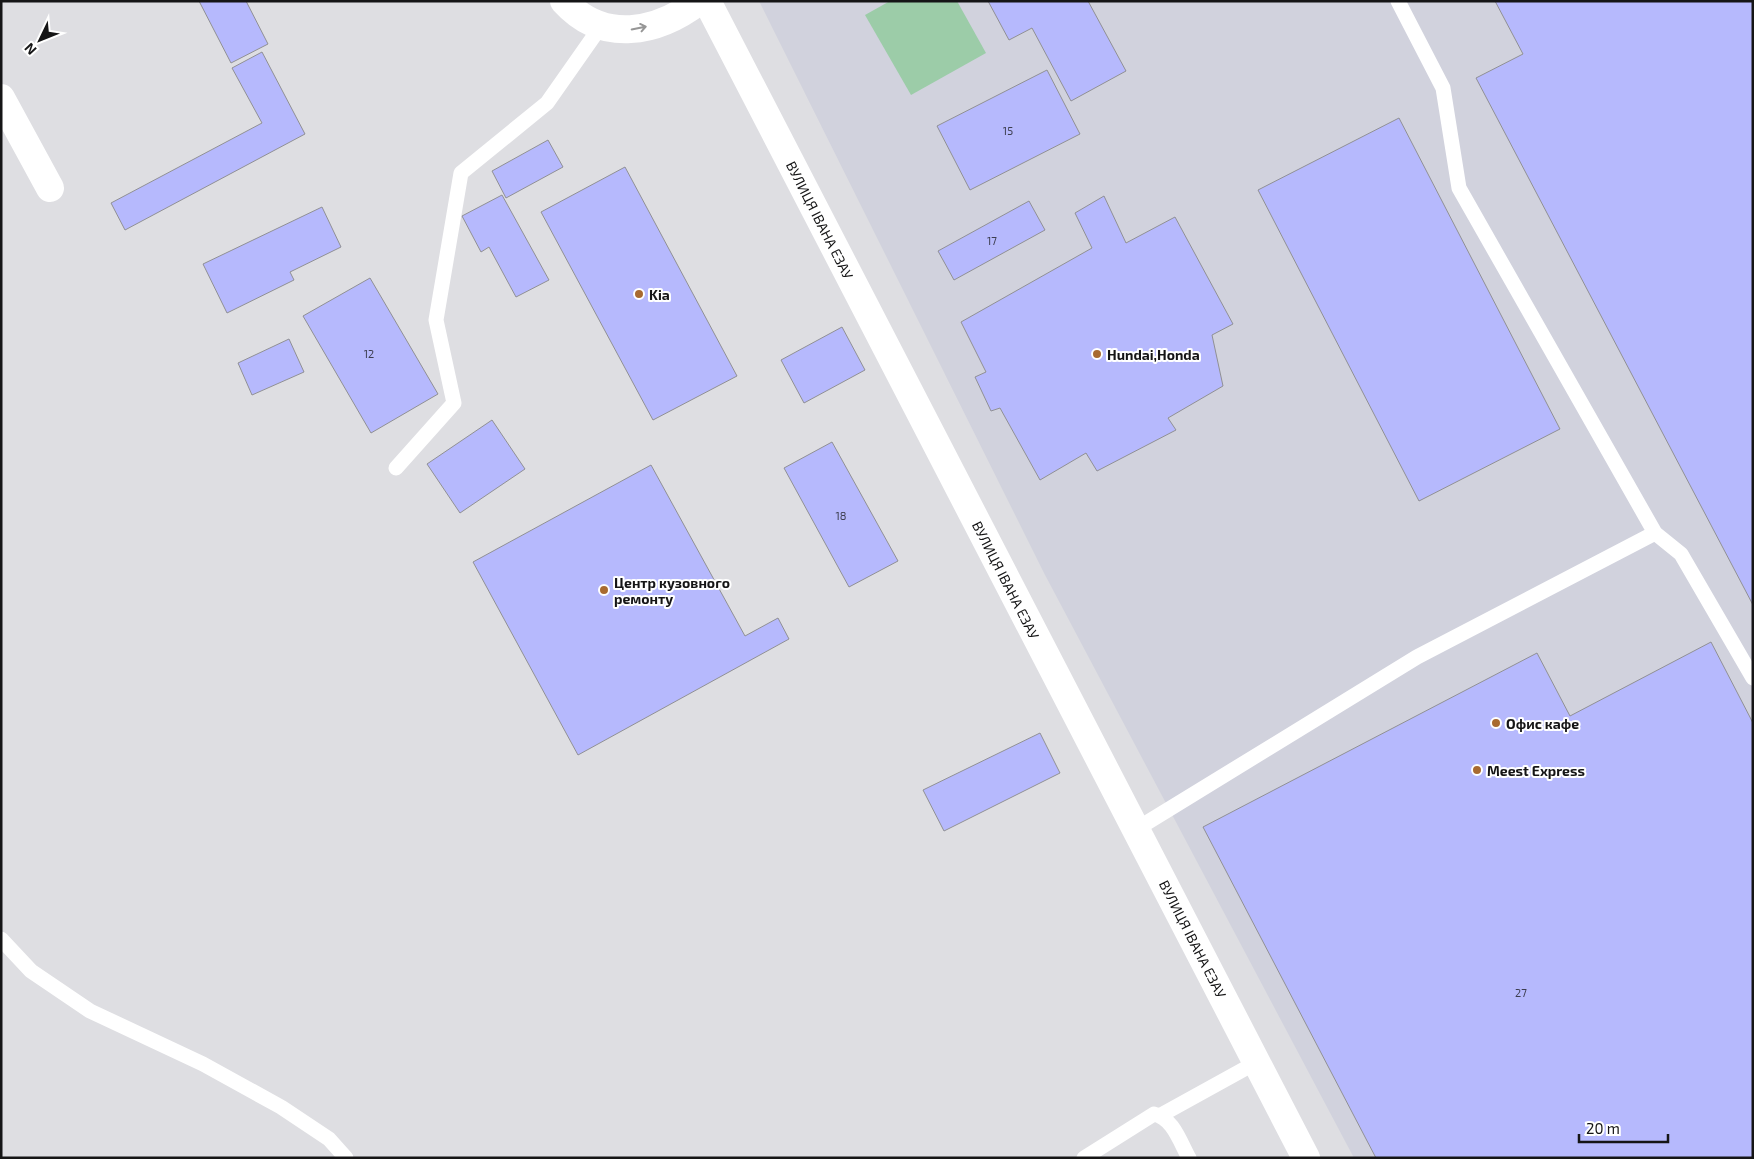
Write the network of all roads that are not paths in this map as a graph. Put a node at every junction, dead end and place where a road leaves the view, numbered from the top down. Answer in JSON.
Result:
{"nodes":[{"id":1,"x":564,"y":1,"type":"edge"},
{"id":2,"x":699,"y":1,"type":"edge"},
{"id":3,"x":707,"y":1,"type":"edge"},
{"id":4,"x":1398,"y":1,"type":"edge"},
{"id":5,"x":601,"y":26,"type":"junction"},
{"id":6,"x":1,"y":98,"type":"edge"},
{"id":7,"x":50,"y":188,"type":"dead end"},
{"id":8,"x":396,"y":468,"type":"dead end"},
{"id":9,"x":1656,"y":533,"type":"junction"},
{"id":10,"x":1753,"y":678,"type":"edge"},
{"id":11,"x":1135,"y":830,"type":"junction"},
{"id":12,"x":1,"y":939,"type":"edge"},
{"id":13,"x":1257,"y":1062,"type":"junction"},
{"id":14,"x":1161,"y":1115,"type":"junction"},
{"id":15,"x":346,"y":1158,"type":"edge"},
{"id":16,"x":1084,"y":1158,"type":"edge"},
{"id":17,"x":1189,"y":1158,"type":"edge"},
{"id":18,"x":1306,"y":1158,"type":"edge"}],
"edges":[{"from":1,"to":5,"type":"street"},
{"from":5,"to":2,"type":"street","one_way":true},
{"from":3,"to":11,"type":"street","name":"ВУЛИЦЯ ІВАНА ЕЗАУ"},
{"from":4,"to":9,"type":"lane"},
{"from":5,"to":8,"type":"lane"},
{"from":6,"to":7,"type":"street"},
{"from":9,"to":10,"type":"lane"},
{"from":9,"to":11,"type":"lane"},
{"from":11,"to":13,"type":"street","name":"ВУЛИЦЯ ІВАНА ЕЗАУ"},
{"from":12,"to":15,"type":"lane"},
{"from":13,"to":14,"type":"lane"},
{"from":13,"to":18,"type":"street","name":"ВУЛИЦЯ ІВАНА ЕЗАУ"},
{"from":14,"to":16,"type":"lane"},
{"from":14,"to":17,"type":"lane"}]}
